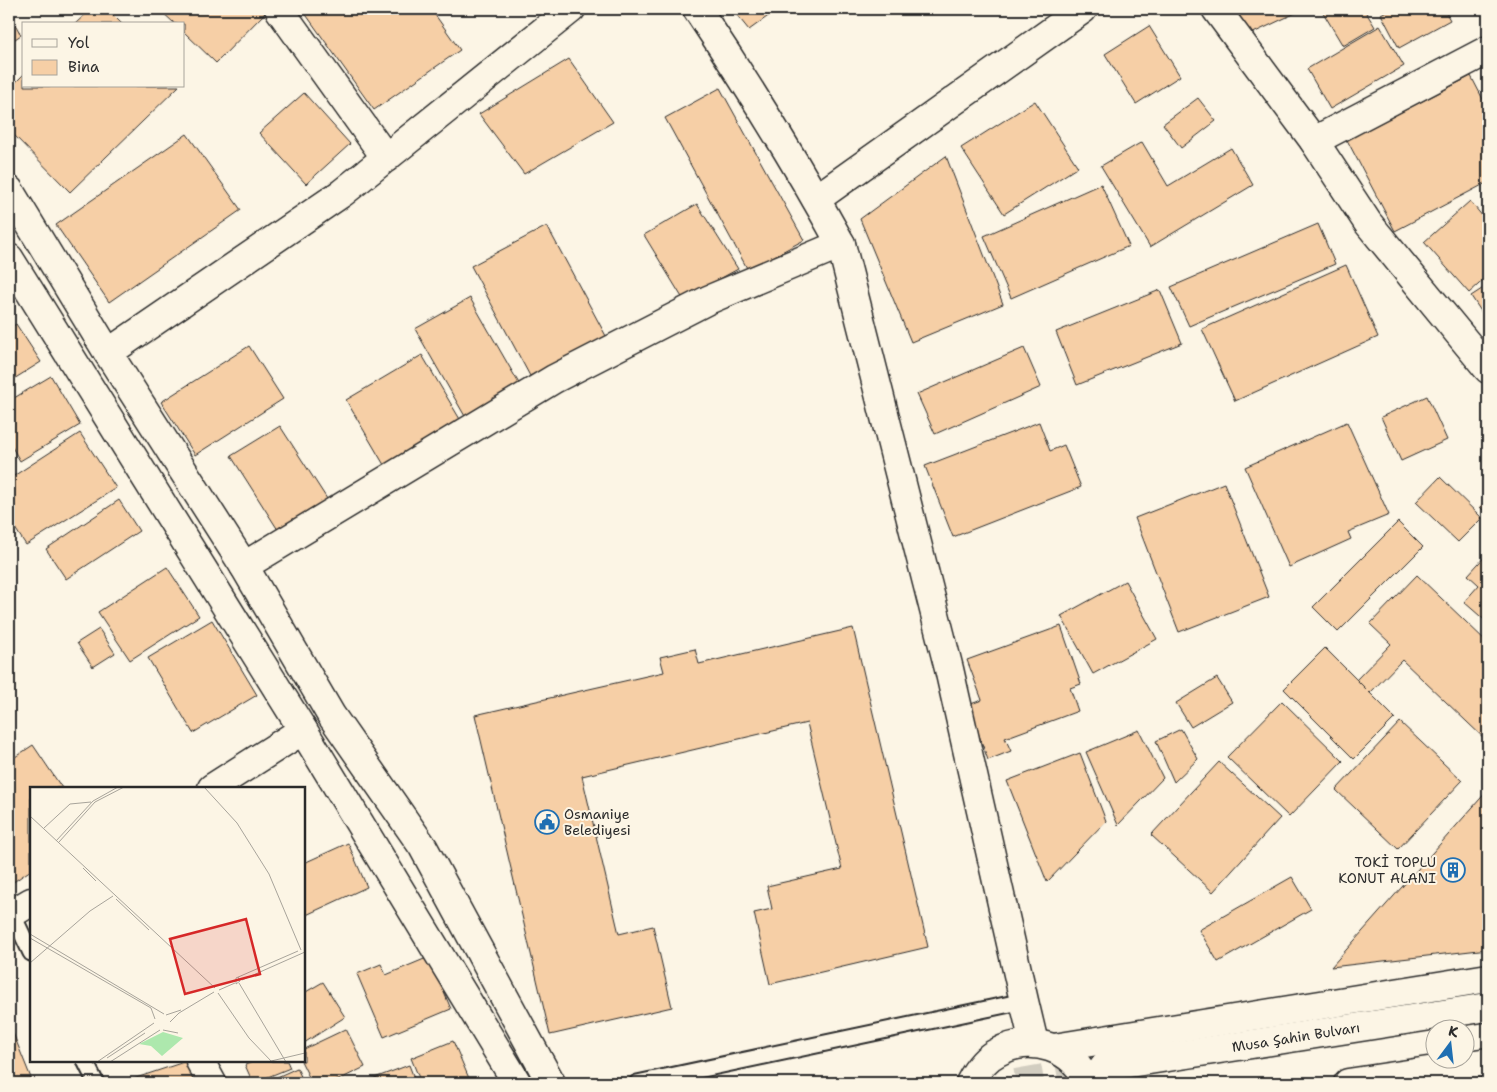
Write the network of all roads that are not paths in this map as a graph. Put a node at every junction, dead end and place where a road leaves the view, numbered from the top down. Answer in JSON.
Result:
{"nodes":[{"id":1,"x":279,"y":9,"type":"edge"},
{"id":2,"x":570,"y":9,"type":"edge"},
{"id":3,"x":697,"y":9,"type":"edge"},
{"id":4,"x":1083,"y":9,"type":"edge"},
{"id":5,"x":1216,"y":9,"type":"edge"},
{"id":6,"x":1488,"y":50,"type":"edge"},
{"id":7,"x":1314,"y":141,"type":"junction"},
{"id":8,"x":386,"y":158,"type":"junction"},
{"id":9,"x":9,"y":190,"type":"edge"},
{"id":10,"x":816,"y":199,"type":"junction"},
{"id":11,"x":841,"y":244,"type":"junction"},
{"id":12,"x":9,"y":258,"type":"edge"},
{"id":13,"x":108,"y":353,"type":"junction"},
{"id":14,"x":1488,"y":368,"type":"edge"},
{"id":15,"x":244,"y":566,"type":"junction"},
{"id":16,"x":304,"y":730,"type":"junction"},
{"id":17,"x":214,"y":787,"type":"edge"},
{"id":18,"x":17,"y":910,"type":"edge"},
{"id":19,"x":30,"y":950,"type":"edge"},
{"id":20,"x":1488,"y":978,"type":"edge"},
{"id":21,"x":1024,"y":1001,"type":"junction"},
{"id":22,"x":1488,"y":1007,"type":"edge"},
{"id":23,"x":1044,"y":1046,"type":"junction"},
{"id":24,"x":86,"y":1062,"type":"edge"},
{"id":25,"x":201,"y":1062,"type":"edge"},
{"id":26,"x":1488,"y":1062,"type":"edge"},
{"id":27,"x":1096,"y":1075,"type":"edge"},
{"id":28,"x":96,"y":1083,"type":"edge"},
{"id":29,"x":212,"y":1083,"type":"edge"},
{"id":30,"x":517,"y":1083,"type":"edge"},
{"id":31,"x":551,"y":1083,"type":"edge"},
{"id":32,"x":637,"y":1083,"type":"edge"},
{"id":33,"x":970,"y":1083,"type":"edge"},
{"id":34,"x":1348,"y":1083,"type":"edge"}],
"edges":[{"from":1,"to":8,"type":"street"},
{"from":2,"to":8,"type":"street"},
{"from":3,"to":10,"type":"street"},
{"from":4,"to":10,"type":"street"},
{"from":5,"to":7,"type":"street"},
{"from":6,"to":7,"type":"street"},
{"from":7,"to":14,"type":"street"},
{"from":8,"to":13,"type":"street"},
{"from":9,"to":13,"type":"street"},
{"from":10,"to":11,"type":"street"},
{"from":11,"to":15,"type":"street"},
{"from":11,"to":21,"type":"street"},
{"from":12,"to":16,"type":"street"},
{"from":13,"to":15,"type":"street"},
{"from":15,"to":31,"type":"street"},
{"from":16,"to":17,"type":"street"},
{"from":16,"to":30,"type":"street"},
{"from":18,"to":19,"type":"lane"},
{"from":20,"to":23,"type":"street"},
{"from":21,"to":23,"type":"street"},
{"from":21,"to":32,"type":"lane"},
{"from":22,"to":27,"type":"street","name":"Musa Şahin Bulvarı"},
{"from":23,"to":27,"type":"street"},
{"from":23,"to":33,"type":"street"},
{"from":24,"to":28,"type":"lane"},
{"from":25,"to":29,"type":"street"},
{"from":26,"to":34,"type":"street"}]}
